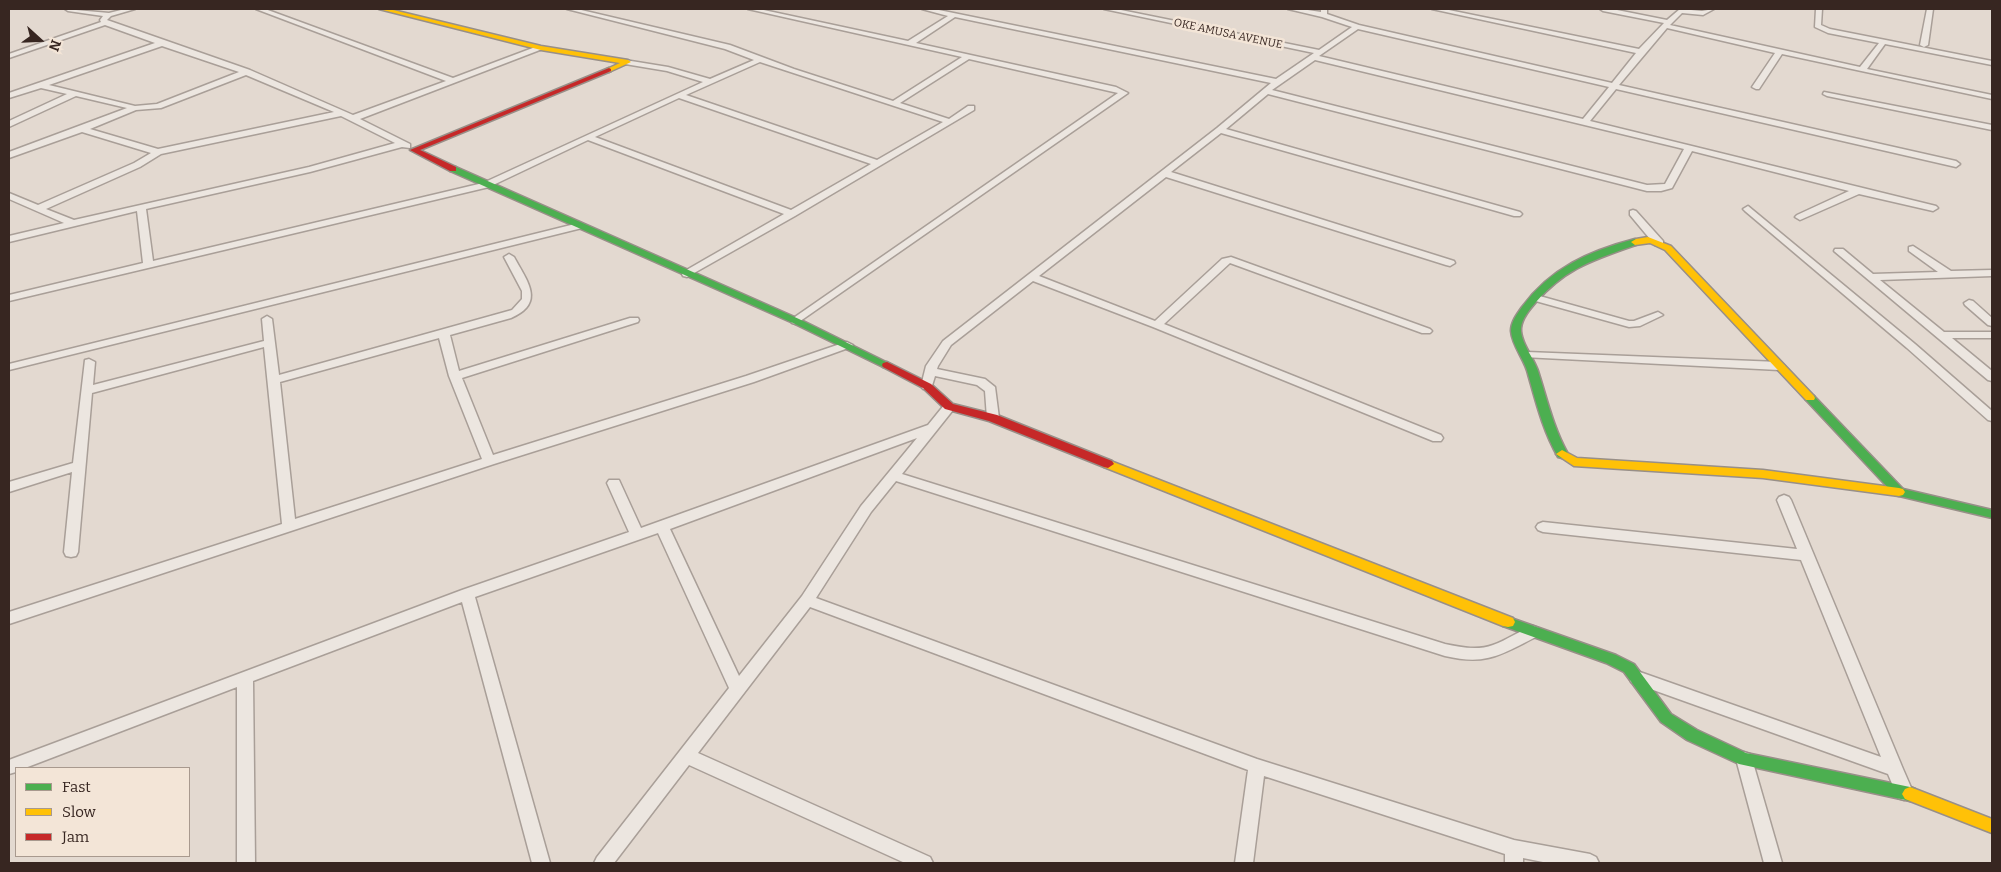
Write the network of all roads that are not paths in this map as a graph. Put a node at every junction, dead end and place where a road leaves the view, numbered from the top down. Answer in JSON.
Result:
{"nodes":[{"id":1,"x":68,"y":9,"type":"edge"},
{"id":2,"x":132,"y":9,"type":"edge"},
{"id":3,"x":259,"y":9,"type":"edge"},
{"id":4,"x":382,"y":9,"type":"edge"},
{"id":5,"x":570,"y":9,"type":"edge"},
{"id":6,"x":751,"y":9,"type":"edge"},
{"id":7,"x":926,"y":9,"type":"edge"},
{"id":8,"x":1107,"y":9,"type":"edge"},
{"id":9,"x":1291,"y":9,"type":"edge"},
{"id":10,"x":1435,"y":9,"type":"edge"},
{"id":11,"x":1603,"y":9,"type":"edge"},
{"id":12,"x":1711,"y":9,"type":"edge"},
{"id":13,"x":1819,"y":9,"type":"edge"},
{"id":14,"x":1930,"y":9,"type":"edge"},
{"id":15,"x":582,"y":10,"type":"edge"},
{"id":16,"x":1678,"y":10,"type":"edge"},
{"id":17,"x":1324,"y":12,"type":"edge"},
{"id":18,"x":954,"y":15,"type":"junction"},
{"id":19,"x":107,"y":19,"type":"junction"},
{"id":20,"x":1666,"y":24,"type":"junction"},
{"id":21,"x":1357,"y":27,"type":"junction"},
{"id":22,"x":1883,"y":42,"type":"junction"},
{"id":23,"x":160,"y":44,"type":"junction"},
{"id":24,"x":909,"y":44,"type":"junction"},
{"id":25,"x":1924,"y":45,"type":"junction"},
{"id":26,"x":1900,"y":46,"type":"junction"},
{"id":27,"x":541,"y":48,"type":"junction"},
{"id":28,"x":1780,"y":51,"type":"junction"},
{"id":29,"x":1641,"y":52,"type":"junction"},
{"id":30,"x":1931,"y":52,"type":"junction"},
{"id":31,"x":1317,"y":55,"type":"junction"},
{"id":32,"x":9,"y":56,"type":"edge"},
{"id":33,"x":969,"y":56,"type":"junction"},
{"id":34,"x":760,"y":60,"type":"junction"},
{"id":35,"x":628,"y":62,"type":"junction"},
{"id":36,"x":1992,"y":63,"type":"edge"},
{"id":37,"x":1863,"y":69,"type":"junction"},
{"id":38,"x":247,"y":72,"type":"junction"},
{"id":39,"x":453,"y":81,"type":"junction"},
{"id":40,"x":709,"y":82,"type":"junction"},
{"id":41,"x":1277,"y":82,"type":"junction"},
{"id":42,"x":1614,"y":85,"type":"junction"},
{"id":43,"x":39,"y":86,"type":"junction"},
{"id":44,"x":1756,"y":87,"type":"dead end"},
{"id":45,"x":1266,"y":91,"type":"junction"},
{"id":46,"x":74,"y":94,"type":"junction"},
{"id":47,"x":1827,"y":94,"type":"dead end"},
{"id":48,"x":679,"y":95,"type":"junction"},
{"id":49,"x":9,"y":96,"type":"edge"},
{"id":50,"x":1992,"y":98,"type":"edge"},
{"id":51,"x":894,"y":104,"type":"junction"},
{"id":52,"x":134,"y":108,"type":"junction"},
{"id":53,"x":972,"y":108,"type":"dead end"},
{"id":54,"x":342,"y":114,"type":"junction"},
{"id":55,"x":354,"y":118,"type":"junction"},
{"id":56,"x":950,"y":122,"type":"junction"},
{"id":57,"x":1585,"y":122,"type":"junction"},
{"id":58,"x":9,"y":124,"type":"edge"},
{"id":59,"x":1992,"y":128,"type":"edge"},
{"id":60,"x":82,"y":129,"type":"junction"},
{"id":61,"x":1220,"y":130,"type":"junction"},
{"id":62,"x":587,"y":137,"type":"junction"},
{"id":63,"x":403,"y":144,"type":"junction"},
{"id":64,"x":1690,"y":147,"type":"junction"},
{"id":65,"x":414,"y":150,"type":"junction"},
{"id":66,"x":158,"y":152,"type":"junction"},
{"id":67,"x":9,"y":155,"type":"edge"},
{"id":68,"x":876,"y":163,"type":"junction"},
{"id":69,"x":1956,"y":164,"type":"dead end"},
{"id":70,"x":1164,"y":173,"type":"junction"},
{"id":71,"x":486,"y":185,"type":"junction"},
{"id":72,"x":1858,"y":191,"type":"junction"},
{"id":73,"x":9,"y":196,"type":"edge"},
{"id":74,"x":141,"y":207,"type":"junction"},
{"id":75,"x":40,"y":208,"type":"junction"},
{"id":76,"x":1933,"y":208,"type":"dead end"},
{"id":77,"x":1748,"y":209,"type":"dead end"},
{"id":78,"x":1633,"y":213,"type":"dead end"},
{"id":79,"x":792,"y":214,"type":"junction"},
{"id":80,"x":1517,"y":214,"type":"dead end"},
{"id":81,"x":1800,"y":218,"type":"dead end"},
{"id":82,"x":72,"y":223,"type":"junction"},
{"id":83,"x":579,"y":226,"type":"junction"},
{"id":84,"x":9,"y":239,"type":"edge"},
{"id":85,"x":1658,"y":243,"type":"junction"},
{"id":86,"x":1913,"y":249,"type":"dead end"},
{"id":87,"x":1839,"y":251,"type":"dead end"},
{"id":88,"x":509,"y":257,"type":"dead end"},
{"id":89,"x":1450,"y":263,"type":"dead end"},
{"id":90,"x":148,"y":264,"type":"junction"},
{"id":91,"x":1992,"y":273,"type":"edge"},
{"id":92,"x":687,"y":274,"type":"junction"},
{"id":93,"x":1948,"y":274,"type":"junction"},
{"id":94,"x":1032,"y":277,"type":"junction"},
{"id":95,"x":1871,"y":277,"type":"junction"},
{"id":96,"x":9,"y":298,"type":"edge"},
{"id":97,"x":1536,"y":298,"type":"junction"},
{"id":98,"x":1970,"y":303,"type":"dead end"},
{"id":99,"x":1658,"y":315,"type":"dead end"},
{"id":100,"x":267,"y":319,"type":"dead end"},
{"id":101,"x":634,"y":320,"type":"dead end"},
{"id":102,"x":796,"y":321,"type":"junction"},
{"id":103,"x":1992,"y":323,"type":"edge"},
{"id":104,"x":1157,"y":325,"type":"junction"},
{"id":105,"x":1426,"y":331,"type":"dead end"},
{"id":106,"x":444,"y":335,"type":"junction"},
{"id":107,"x":1943,"y":335,"type":"junction"},
{"id":108,"x":1992,"y":335,"type":"edge"},
{"id":109,"x":268,"y":343,"type":"junction"},
{"id":110,"x":847,"y":346,"type":"junction"},
{"id":111,"x":1527,"y":355,"type":"junction"},
{"id":112,"x":89,"y":362,"type":"dead end"},
{"id":113,"x":1779,"y":366,"type":"junction"},
{"id":114,"x":9,"y":367,"type":"edge"},
{"id":115,"x":931,"y":371,"type":"junction"},
{"id":116,"x":455,"y":376,"type":"junction"},
{"id":117,"x":1992,"y":377,"type":"edge"},
{"id":118,"x":274,"y":380,"type":"junction"},
{"id":119,"x":926,"y":386,"type":"junction"},
{"id":120,"x":88,"y":390,"type":"junction"},
{"id":121,"x":949,"y":407,"type":"junction"},
{"id":122,"x":1992,"y":417,"type":"edge"},
{"id":123,"x":993,"y":418,"type":"junction"},
{"id":124,"x":931,"y":428,"type":"junction"},
{"id":125,"x":1437,"y":438,"type":"dead end"},
{"id":126,"x":489,"y":461,"type":"junction"},
{"id":127,"x":78,"y":466,"type":"junction"},
{"id":128,"x":892,"y":475,"type":"junction"},
{"id":129,"x":614,"y":483,"type":"dead end"},
{"id":130,"x":9,"y":487,"type":"edge"},
{"id":131,"x":1898,"y":492,"type":"junction"},
{"id":132,"x":1784,"y":500,"type":"dead end"},
{"id":133,"x":1992,"y":514,"type":"edge"},
{"id":134,"x":289,"y":527,"type":"junction"},
{"id":135,"x":662,"y":527,"type":"junction"},
{"id":136,"x":1543,"y":527,"type":"dead end"},
{"id":137,"x":637,"y":534,"type":"junction"},
{"id":138,"x":71,"y":552,"type":"dead end"},
{"id":139,"x":1807,"y":555,"type":"junction"},
{"id":140,"x":468,"y":594,"type":"junction"},
{"id":141,"x":807,"y":600,"type":"junction"},
{"id":142,"x":9,"y":618,"type":"edge"},
{"id":143,"x":1532,"y":632,"type":"junction"},
{"id":144,"x":245,"y":677,"type":"junction"},
{"id":145,"x":1637,"y":677,"type":"junction"},
{"id":146,"x":737,"y":688,"type":"junction"},
{"id":147,"x":686,"y":756,"type":"junction"},
{"id":148,"x":1744,"y":759,"type":"junction"},
{"id":149,"x":1257,"y":766,"type":"junction"},
{"id":150,"x":9,"y":767,"type":"edge"},
{"id":151,"x":1895,"y":769,"type":"junction"},
{"id":152,"x":1904,"y":792,"type":"junction"},
{"id":153,"x":1992,"y":826,"type":"edge"},
{"id":154,"x":1514,"y":856,"type":"edge"},
{"id":155,"x":246,"y":863,"type":"edge"},
{"id":156,"x":541,"y":863,"type":"edge"},
{"id":157,"x":603,"y":863,"type":"edge"},
{"id":158,"x":924,"y":863,"type":"edge"},
{"id":159,"x":1244,"y":863,"type":"edge"},
{"id":160,"x":1590,"y":863,"type":"edge"},
{"id":161,"x":1774,"y":863,"type":"edge"}],
"edges":[{"from":1,"to":19,"type":"street"},
{"from":2,"to":19,"type":"street"},
{"from":3,"to":39,"type":"street"},
{"from":4,"to":27,"type":"street"},
{"from":5,"to":15,"type":"street"},
{"from":6,"to":24,"type":"street"},
{"from":7,"to":18,"type":"street"},
{"from":8,"to":31,"type":"street","name":"OKE AMUSA AVENUE"},
{"from":9,"to":17,"type":"street"},
{"from":10,"to":29,"type":"street"},
{"from":11,"to":20,"type":"street"},
{"from":12,"to":16,"type":"street"},
{"from":13,"to":22,"type":"street"},
{"from":14,"to":25,"type":"street"},
{"from":15,"to":34,"type":"street"},
{"from":16,"to":20,"type":"street"},
{"from":17,"to":21,"type":"street"},
{"from":18,"to":24,"type":"street"},
{"from":18,"to":41,"type":"street"},
{"from":19,"to":23,"type":"street"},
{"from":19,"to":32,"type":"street"},
{"from":20,"to":28,"type":"street"},
{"from":20,"to":29,"type":"street"},
{"from":21,"to":31,"type":"street"},
{"from":21,"to":42,"type":"street"},
{"from":22,"to":26,"type":"street"},
{"from":22,"to":37,"type":"street"},
{"from":23,"to":38,"type":"street"},
{"from":23,"to":43,"type":"street"},
{"from":24,"to":33,"type":"street"},
{"from":25,"to":26,"type":"street"},
{"from":25,"to":30,"type":"street"},
{"from":26,"to":30,"type":"street"},
{"from":27,"to":35,"type":"street"},
{"from":27,"to":39,"type":"street"},
{"from":28,"to":37,"type":"street"},
{"from":28,"to":44,"type":"street"},
{"from":29,"to":42,"type":"street"},
{"from":30,"to":36,"type":"street"},
{"from":31,"to":41,"type":"street"},
{"from":31,"to":57,"type":"street","name":"OKE AMUSA AVENUE"},
{"from":33,"to":51,"type":"street"},
{"from":33,"to":102,"type":"street"},
{"from":34,"to":40,"type":"street"},
{"from":34,"to":51,"type":"street"},
{"from":35,"to":40,"type":"street"},
{"from":35,"to":65,"type":"street"},
{"from":37,"to":50,"type":"street"},
{"from":38,"to":52,"type":"street"},
{"from":38,"to":54,"type":"street"},
{"from":39,"to":55,"type":"street"},
{"from":40,"to":48,"type":"street"},
{"from":41,"to":45,"type":"street"},
{"from":42,"to":57,"type":"street"},
{"from":42,"to":69,"type":"street"},
{"from":43,"to":46,"type":"street"},
{"from":43,"to":49,"type":"street"},
{"from":45,"to":61,"type":"street"},
{"from":45,"to":64,"type":"street"},
{"from":46,"to":52,"type":"street"},
{"from":46,"to":58,"type":"street"},
{"from":47,"to":59,"type":"street"},
{"from":48,"to":62,"type":"street"},
{"from":48,"to":68,"type":"street"},
{"from":51,"to":56,"type":"street"},
{"from":52,"to":60,"type":"street"},
{"from":53,"to":56,"type":"street"},
{"from":54,"to":55,"type":"street"},
{"from":54,"to":66,"type":"street"},
{"from":55,"to":63,"type":"street"},
{"from":56,"to":68,"type":"street"},
{"from":57,"to":64,"type":"street","name":"OKE AMUSA AVENUE"},
{"from":60,"to":66,"type":"street"},
{"from":60,"to":67,"type":"street"},
{"from":61,"to":70,"type":"street"},
{"from":61,"to":80,"type":"street"},
{"from":62,"to":71,"type":"street"},
{"from":62,"to":79,"type":"street"},
{"from":63,"to":65,"type":"street"},
{"from":63,"to":74,"type":"street"},
{"from":64,"to":72,"type":"street","name":"OKE AMUSA AVENUE"},
{"from":65,"to":71,"type":"street"},
{"from":66,"to":75,"type":"street"},
{"from":68,"to":79,"type":"street"},
{"from":70,"to":89,"type":"street"},
{"from":70,"to":94,"type":"street"},
{"from":71,"to":83,"type":"street"},
{"from":71,"to":90,"type":"street"},
{"from":72,"to":76,"type":"street","name":"OKE AMUSA AVENUE"},
{"from":72,"to":81,"type":"street"},
{"from":73,"to":75,"type":"street"},
{"from":74,"to":82,"type":"street"},
{"from":74,"to":90,"type":"street"},
{"from":75,"to":82,"type":"street"},
{"from":77,"to":122,"type":"street"},
{"from":78,"to":85,"type":"street"},
{"from":79,"to":92,"type":"street"},
{"from":82,"to":84,"type":"street"},
{"from":83,"to":92,"type":"street"},
{"from":83,"to":114,"type":"street"},
{"from":85,"to":97,"type":"street"},
{"from":85,"to":113,"type":"street"},
{"from":86,"to":93,"type":"street"},
{"from":87,"to":95,"type":"street"},
{"from":88,"to":106,"type":"street"},
{"from":90,"to":96,"type":"street"},
{"from":91,"to":93,"type":"street"},
{"from":92,"to":102,"type":"street"},
{"from":93,"to":95,"type":"street"},
{"from":94,"to":104,"type":"street"},
{"from":94,"to":115,"type":"street"},
{"from":95,"to":107,"type":"street"},
{"from":97,"to":99,"type":"street"},
{"from":97,"to":111,"type":"street"},
{"from":98,"to":103,"type":"street"},
{"from":100,"to":109,"type":"street"},
{"from":101,"to":116,"type":"street"},
{"from":102,"to":110,"type":"street"},
{"from":104,"to":105,"type":"street"},
{"from":104,"to":125,"type":"street"},
{"from":106,"to":116,"type":"street"},
{"from":106,"to":118,"type":"street"},
{"from":107,"to":108,"type":"street"},
{"from":107,"to":117,"type":"street"},
{"from":109,"to":118,"type":"street"},
{"from":109,"to":120,"type":"street"},
{"from":110,"to":119,"type":"street"},
{"from":110,"to":126,"type":"street"},
{"from":111,"to":113,"type":"street"},
{"from":111,"to":131,"type":"street"},
{"from":112,"to":120,"type":"street"},
{"from":113,"to":131,"type":"street"},
{"from":115,"to":119,"type":"street"},
{"from":115,"to":123,"type":"street"},
{"from":116,"to":126,"type":"street"},
{"from":118,"to":134,"type":"street"},
{"from":119,"to":121,"type":"street"},
{"from":120,"to":127,"type":"street"},
{"from":121,"to":123,"type":"street"},
{"from":121,"to":124,"type":"street"},
{"from":123,"to":143,"type":"street"},
{"from":124,"to":128,"type":"street"},
{"from":124,"to":135,"type":"street"},
{"from":126,"to":134,"type":"street"},
{"from":127,"to":130,"type":"street"},
{"from":127,"to":138,"type":"street"},
{"from":128,"to":141,"type":"street"},
{"from":128,"to":143,"type":"street"},
{"from":129,"to":137,"type":"street"},
{"from":131,"to":133,"type":"street"},
{"from":132,"to":139,"type":"street"},
{"from":134,"to":142,"type":"street"},
{"from":135,"to":137,"type":"street"},
{"from":135,"to":146,"type":"street"},
{"from":136,"to":139,"type":"street"},
{"from":137,"to":140,"type":"street"},
{"from":139,"to":151,"type":"street"},
{"from":140,"to":144,"type":"street"},
{"from":140,"to":156,"type":"street"},
{"from":141,"to":146,"type":"street"},
{"from":141,"to":149,"type":"street"},
{"from":143,"to":145,"type":"street"},
{"from":144,"to":150,"type":"street"},
{"from":144,"to":155,"type":"street"},
{"from":145,"to":148,"type":"street"},
{"from":145,"to":151,"type":"street"},
{"from":146,"to":147,"type":"street"},
{"from":147,"to":157,"type":"street"},
{"from":147,"to":158,"type":"street"},
{"from":148,"to":152,"type":"street"},
{"from":148,"to":161,"type":"street"},
{"from":149,"to":154,"type":"street"},
{"from":149,"to":159,"type":"street"},
{"from":151,"to":152,"type":"street"},
{"from":152,"to":153,"type":"street"},
{"from":154,"to":160,"type":"street"}]}
